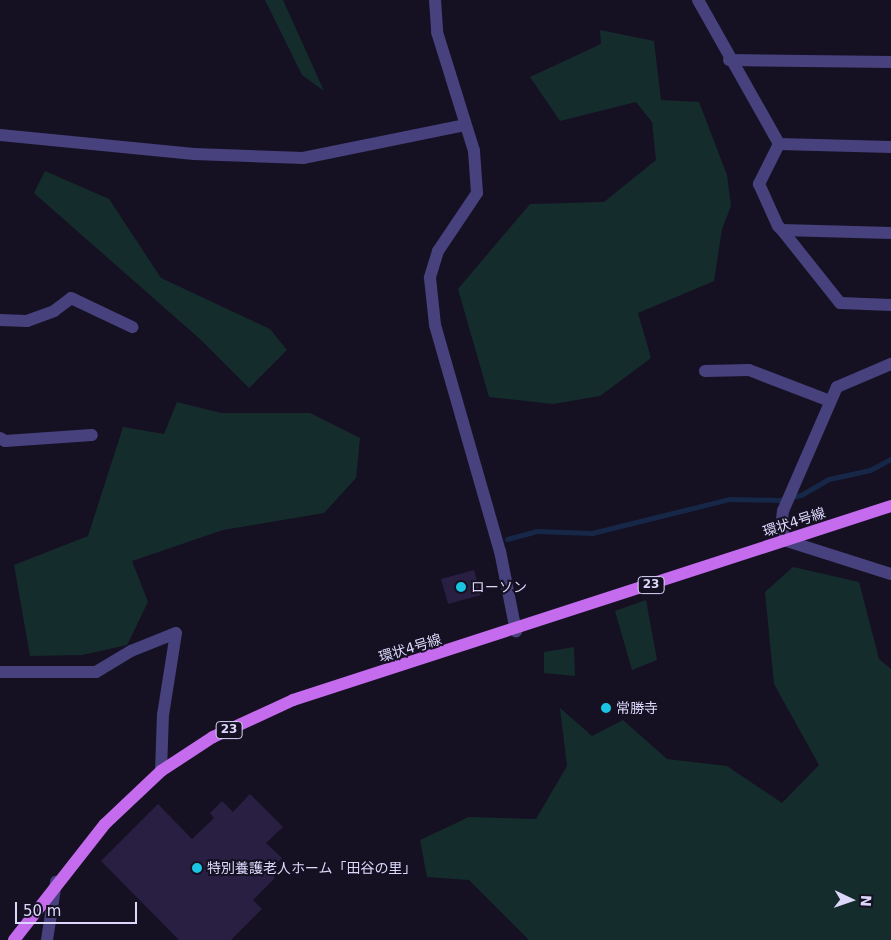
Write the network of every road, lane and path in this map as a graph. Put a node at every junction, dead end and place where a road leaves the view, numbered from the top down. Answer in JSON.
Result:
{"nodes":[{"id":1,"x":435,"y":0,"type":"edge"},
{"id":2,"x":698,"y":0,"type":"edge"},
{"id":3,"x":729,"y":60,"type":"junction"},
{"id":4,"x":891,"y":62,"type":"edge"},
{"id":5,"x":465,"y":125,"type":"junction"},
{"id":6,"x":0,"y":135,"type":"edge"},
{"id":7,"x":779,"y":144,"type":"junction"},
{"id":8,"x":891,"y":147,"type":"edge"},
{"id":9,"x":782,"y":230,"type":"junction"},
{"id":10,"x":891,"y":233,"type":"edge"},
{"id":11,"x":891,"y":305,"type":"edge"},
{"id":12,"x":0,"y":320,"type":"edge"},
{"id":13,"x":132,"y":327,"type":"dead end"},
{"id":14,"x":891,"y":364,"type":"edge"},
{"id":15,"x":705,"y":371,"type":"dead end"},
{"id":16,"x":830,"y":401,"type":"junction"},
{"id":17,"x":92,"y":435,"type":"dead end"},
{"id":18,"x":0,"y":438,"type":"edge"},
{"id":19,"x":891,"y":506,"type":"edge"},
{"id":20,"x":787,"y":541,"type":"junction"},
{"id":21,"x":891,"y":574,"type":"edge"},
{"id":22,"x":516,"y":631,"type":"junction"},
{"id":23,"x":0,"y":672,"type":"edge"},
{"id":24,"x":161,"y":771,"type":"junction"},
{"id":25,"x":56,"y":882,"type":"junction"},
{"id":26,"x":14,"y":940,"type":"edge"},
{"id":27,"x":47,"y":940,"type":"edge"}],
"edges":[{"from":1,"to":5,"type":"street"},
{"from":2,"to":3,"type":"street"},
{"from":3,"to":4,"type":"street"},
{"from":3,"to":7,"type":"street"},
{"from":5,"to":6,"type":"street"},
{"from":5,"to":22,"type":"street"},
{"from":7,"to":8,"type":"street"},
{"from":7,"to":9,"type":"street"},
{"from":9,"to":10,"type":"street"},
{"from":9,"to":11,"type":"street"},
{"from":12,"to":13,"type":"street"},
{"from":14,"to":16,"type":"street"},
{"from":15,"to":16,"type":"street"},
{"from":16,"to":20,"type":"street"},
{"from":17,"to":18,"type":"street"},
{"from":19,"to":20,"type":"main road","name":"環状4号線","number":"23"},
{"from":20,"to":21,"type":"street"},
{"from":20,"to":22,"type":"main road","name":"環状4号線","number":"23"},
{"from":22,"to":24,"type":"main road","name":"環状4号線","number":"23"},
{"from":23,"to":24,"type":"street"},
{"from":24,"to":25,"type":"main road","name":"環状4号線","number":"23"},
{"from":25,"to":26,"type":"main road","name":"環状4号線","number":"23"},
{"from":25,"to":27,"type":"street"}]}
